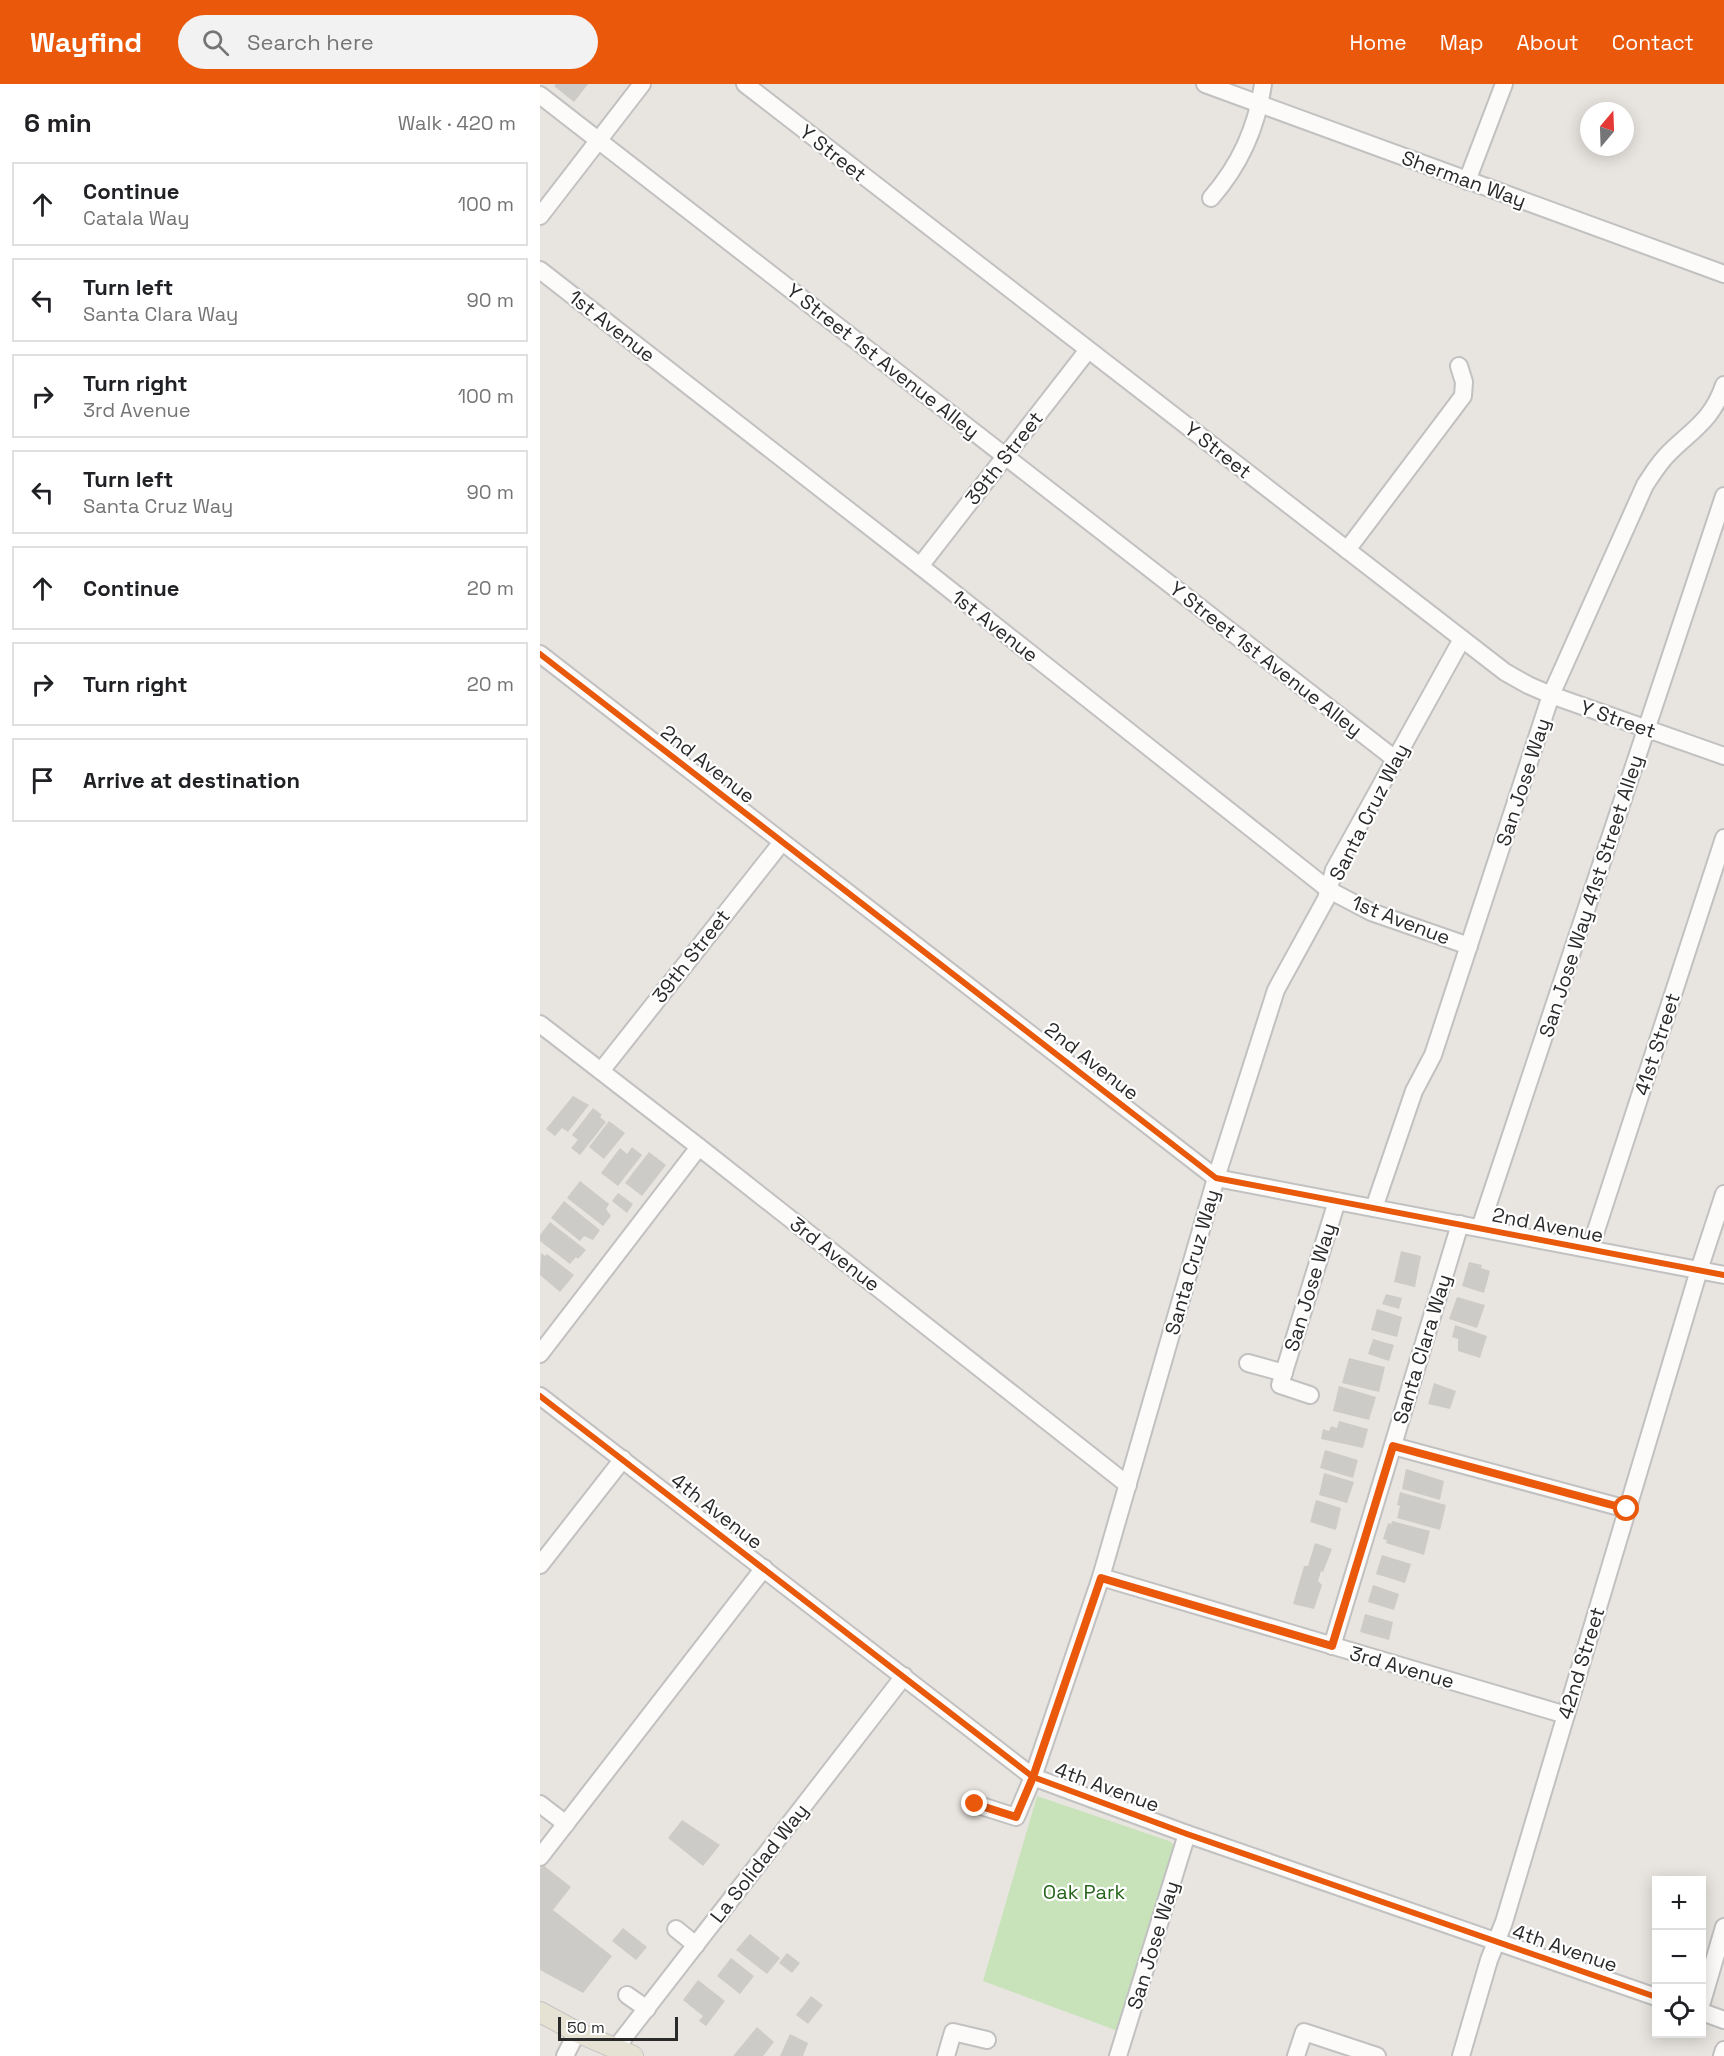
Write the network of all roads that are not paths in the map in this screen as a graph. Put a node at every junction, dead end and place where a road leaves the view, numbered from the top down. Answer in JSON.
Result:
{"nodes":[{"id":1,"x":642,"y":84,"type":"edge"},
{"id":2,"x":745,"y":84,"type":"edge"},
{"id":3,"x":1205,"y":84,"type":"edge"},
{"id":4,"x":1263,"y":84,"type":"edge"},
{"id":5,"x":1504,"y":84,"type":"edge"},
{"id":6,"x":540,"y":95,"type":"edge"},
{"id":7,"x":1260,"y":104,"type":"junction"},
{"id":8,"x":598,"y":141,"type":"junction"},
{"id":9,"x":1467,"y":181,"type":"junction"},
{"id":10,"x":1211,"y":198,"type":"dead end"},
{"id":11,"x":540,"y":216,"type":"edge"},
{"id":12,"x":540,"y":270,"type":"edge"},
{"id":13,"x":1724,"y":274,"type":"edge"},
{"id":14,"x":1088,"y":350,"type":"junction"},
{"id":15,"x":1459,"y":366,"type":"dead end"},
{"id":16,"x":1723,"y":389,"type":"edge"},
{"id":17,"x":1005,"y":455,"type":"junction"},
{"id":18,"x":1724,"y":496,"type":"edge"},
{"id":19,"x":1347,"y":550,"type":"junction"},
{"id":20,"x":920,"y":566,"type":"junction"},
{"id":21,"x":1462,"y":639,"type":"junction"},
{"id":22,"x":540,"y":654,"type":"edge"},
{"id":23,"x":1551,"y":695,"type":"junction"},
{"id":24,"x":1646,"y":729,"type":"junction"},
{"id":25,"x":1724,"y":756,"type":"edge"},
{"id":26,"x":1395,"y":759,"type":"junction"},
{"id":27,"x":1724,"y":838,"type":"edge"},
{"id":28,"x":782,"y":842,"type":"junction"},
{"id":29,"x":1329,"y":890,"type":"junction"},
{"id":30,"x":1469,"y":946,"type":"junction"},
{"id":31,"x":540,"y":1024,"type":"edge"},
{"id":32,"x":601,"y":1071,"type":"junction"},
{"id":33,"x":699,"y":1147,"type":"junction"},
{"id":34,"x":1216,"y":1178,"type":"junction"},
{"id":35,"x":1724,"y":1194,"type":"edge"},
{"id":36,"x":1337,"y":1201,"type":"junction"},
{"id":37,"x":1374,"y":1208,"type":"junction"},
{"id":38,"x":1460,"y":1224,"type":"junction"},
{"id":39,"x":1480,"y":1228,"type":"junction"},
{"id":40,"x":1590,"y":1249,"type":"junction"},
{"id":41,"x":1699,"y":1270,"type":"junction"},
{"id":42,"x":1724,"y":1275,"type":"edge"},
{"id":43,"x":540,"y":1354,"type":"edge"},
{"id":44,"x":1248,"y":1363,"type":"dead end"},
{"id":45,"x":1284,"y":1373,"type":"junction"},
{"id":46,"x":540,"y":1395,"type":"edge"},
{"id":47,"x":1310,"y":1395,"type":"dead end"},
{"id":48,"x":1393,"y":1446,"type":"junction"},
{"id":49,"x":623,"y":1458,"type":"junction"},
{"id":50,"x":1128,"y":1485,"type":"junction"},
{"id":51,"x":1627,"y":1509,"type":"junction"},
{"id":52,"x":540,"y":1565,"type":"edge"},
{"id":53,"x":764,"y":1568,"type":"junction"},
{"id":54,"x":1101,"y":1578,"type":"junction"},
{"id":55,"x":1332,"y":1646,"type":"junction"},
{"id":56,"x":904,"y":1676,"type":"junction"},
{"id":57,"x":1566,"y":1715,"type":"junction"},
{"id":58,"x":1033,"y":1777,"type":"junction"},
{"id":59,"x":540,"y":1804,"type":"edge"},
{"id":60,"x":975,"y":1804,"type":"dead end"},
{"id":61,"x":562,"y":1833,"type":"junction"},
{"id":62,"x":1187,"y":1834,"type":"junction"},
{"id":63,"x":540,"y":1857,"type":"edge"},
{"id":64,"x":1724,"y":1927,"type":"edge"},
{"id":65,"x":676,"y":1929,"type":"dead end"},
{"id":66,"x":1496,"y":1941,"type":"junction"},
{"id":67,"x":696,"y":1945,"type":"junction"},
{"id":68,"x":1706,"y":1986,"type":"edge"},
{"id":69,"x":627,"y":1995,"type":"dead end"},
{"id":70,"x":1652,"y":1996,"type":"edge"},
{"id":71,"x":647,"y":2008,"type":"junction"},
{"id":72,"x":540,"y":2013,"type":"edge"},
{"id":73,"x":1706,"y":2014,"type":"edge"},
{"id":74,"x":1724,"y":2020,"type":"edge"},
{"id":75,"x":577,"y":2032,"type":"junction"},
{"id":76,"x":987,"y":2040,"type":"dead end"},
{"id":77,"x":1724,"y":2050,"type":"edge"},
{"id":78,"x":624,"y":2053,"type":"edge"},
{"id":79,"x":564,"y":2056,"type":"edge"},
{"id":80,"x":946,"y":2056,"type":"edge"},
{"id":81,"x":1118,"y":2056,"type":"edge"},
{"id":82,"x":1296,"y":2056,"type":"edge"},
{"id":83,"x":1377,"y":2056,"type":"edge"},
{"id":84,"x":1461,"y":2056,"type":"edge"},
{"id":85,"x":1722,"y":2056,"type":"edge"}],
"edges":[{"from":1,"to":8,"type":"street"},
{"from":2,"to":14,"type":"street","name":"Y Street"},
{"from":3,"to":7,"type":"street","name":"Sherman Way"},
{"from":4,"to":7,"type":"street"},
{"from":5,"to":9,"type":"street"},
{"from":6,"to":8,"type":"street","name":"Y Street 1st Avenue Alley"},
{"from":7,"to":9,"type":"street","name":"Sherman Way"},
{"from":7,"to":10,"type":"street"},
{"from":8,"to":11,"type":"street"},
{"from":8,"to":17,"type":"street","name":"Y Street 1st Avenue Alley"},
{"from":9,"to":13,"type":"street","name":"Sherman Way"},
{"from":12,"to":20,"type":"street","name":"1st Avenue"},
{"from":14,"to":17,"type":"street","name":"39th Street"},
{"from":14,"to":19,"type":"street","name":"Y Street"},
{"from":15,"to":19,"type":"street"},
{"from":16,"to":23,"type":"street","name":"San Jose Way"},
{"from":17,"to":20,"type":"street","name":"39th Street"},
{"from":17,"to":26,"type":"street","name":"Y Street 1st Avenue Alley"},
{"from":18,"to":24,"type":"street","name":"San Jose Way 41st Street Alley"},
{"from":19,"to":21,"type":"street","name":"Y Street"},
{"from":20,"to":29,"type":"street","name":"1st Avenue"},
{"from":21,"to":23,"type":"street","name":"Y Street"},
{"from":21,"to":26,"type":"street","name":"Santa Cruz Way"},
{"from":22,"to":28,"type":"street","name":"2nd Avenue"},
{"from":23,"to":24,"type":"street","name":"Y Street"},
{"from":23,"to":30,"type":"street","name":"San Jose Way"},
{"from":24,"to":25,"type":"street","name":"Y Street"},
{"from":24,"to":39,"type":"street","name":"San Jose Way 41st Street Alley"},
{"from":26,"to":29,"type":"street","name":"Santa Cruz Way"},
{"from":27,"to":40,"type":"street","name":"41st Street"},
{"from":28,"to":32,"type":"street","name":"39th Street"},
{"from":28,"to":34,"type":"street","name":"2nd Avenue"},
{"from":29,"to":30,"type":"street","name":"1st Avenue"},
{"from":29,"to":34,"type":"street","name":"Santa Cruz Way"},
{"from":30,"to":37,"type":"street","name":"San Jose Way"},
{"from":31,"to":32,"type":"street","name":"3rd Avenue"},
{"from":32,"to":33,"type":"street","name":"3rd Avenue"},
{"from":33,"to":43,"type":"street"},
{"from":33,"to":50,"type":"street","name":"3rd Avenue"},
{"from":34,"to":36,"type":"street","name":"2nd Avenue"},
{"from":34,"to":50,"type":"street","name":"Santa Cruz Way"},
{"from":35,"to":41,"type":"street","name":"42nd Street"},
{"from":36,"to":37,"type":"street","name":"2nd Avenue"},
{"from":36,"to":45,"type":"street","name":"San Jose Way"},
{"from":37,"to":38,"type":"street","name":"2nd Avenue"},
{"from":38,"to":39,"type":"street","name":"2nd Avenue"},
{"from":38,"to":48,"type":"street","name":"Santa Clara Way"},
{"from":39,"to":40,"type":"street","name":"2nd Avenue"},
{"from":40,"to":41,"type":"street","name":"2nd Avenue"},
{"from":41,"to":42,"type":"street","name":"2nd Avenue"},
{"from":41,"to":51,"type":"street","name":"42nd Street"},
{"from":44,"to":45,"type":"street","name":"San Jose Way"},
{"from":45,"to":47,"type":"street","name":"San Jose Way"},
{"from":46,"to":49,"type":"street","name":"4th Avenue"},
{"from":48,"to":51,"type":"street"},
{"from":48,"to":55,"type":"street","name":"Santa Clara Way"},
{"from":49,"to":52,"type":"street"},
{"from":49,"to":53,"type":"street","name":"4th Avenue"},
{"from":50,"to":54,"type":"street","name":"Santa Cruz Way"},
{"from":51,"to":57,"type":"street","name":"42nd Street"},
{"from":53,"to":56,"type":"street","name":"4th Avenue"},
{"from":53,"to":61,"type":"street"},
{"from":54,"to":55,"type":"street","name":"3rd Avenue"},
{"from":54,"to":58,"type":"street","name":"Santa Cruz Way"},
{"from":55,"to":57,"type":"street","name":"3rd Avenue"},
{"from":56,"to":58,"type":"street","name":"4th Avenue"},
{"from":56,"to":67,"type":"street","name":"La Solidad Way"},
{"from":57,"to":66,"type":"street","name":"42nd Street"},
{"from":58,"to":60,"type":"street","name":"Santa Cruz Way"},
{"from":58,"to":62,"type":"street","name":"4th Avenue"},
{"from":59,"to":61,"type":"street"},
{"from":61,"to":63,"type":"street"},
{"from":62,"to":66,"type":"street","name":"4th Avenue"},
{"from":62,"to":81,"type":"street","name":"San Jose Way"},
{"from":64,"to":68,"type":"street"},
{"from":65,"to":67,"type":"street"},
{"from":66,"to":70,"type":"street","name":"4th Avenue"},
{"from":66,"to":84,"type":"street","name":"42nd Street"},
{"from":67,"to":71,"type":"street","name":"La Solidad Way"},
{"from":69,"to":71,"type":"street"},
{"from":71,"to":78,"type":"street","name":"La Solidad Way"},
{"from":72,"to":75,"type":"main road"},
{"from":73,"to":74,"type":"street"},
{"from":75,"to":78,"type":"main road"},
{"from":75,"to":79,"type":"street"},
{"from":76,"to":80,"type":"street"},
{"from":77,"to":85,"type":"street"},
{"from":82,"to":83,"type":"street"}]}
